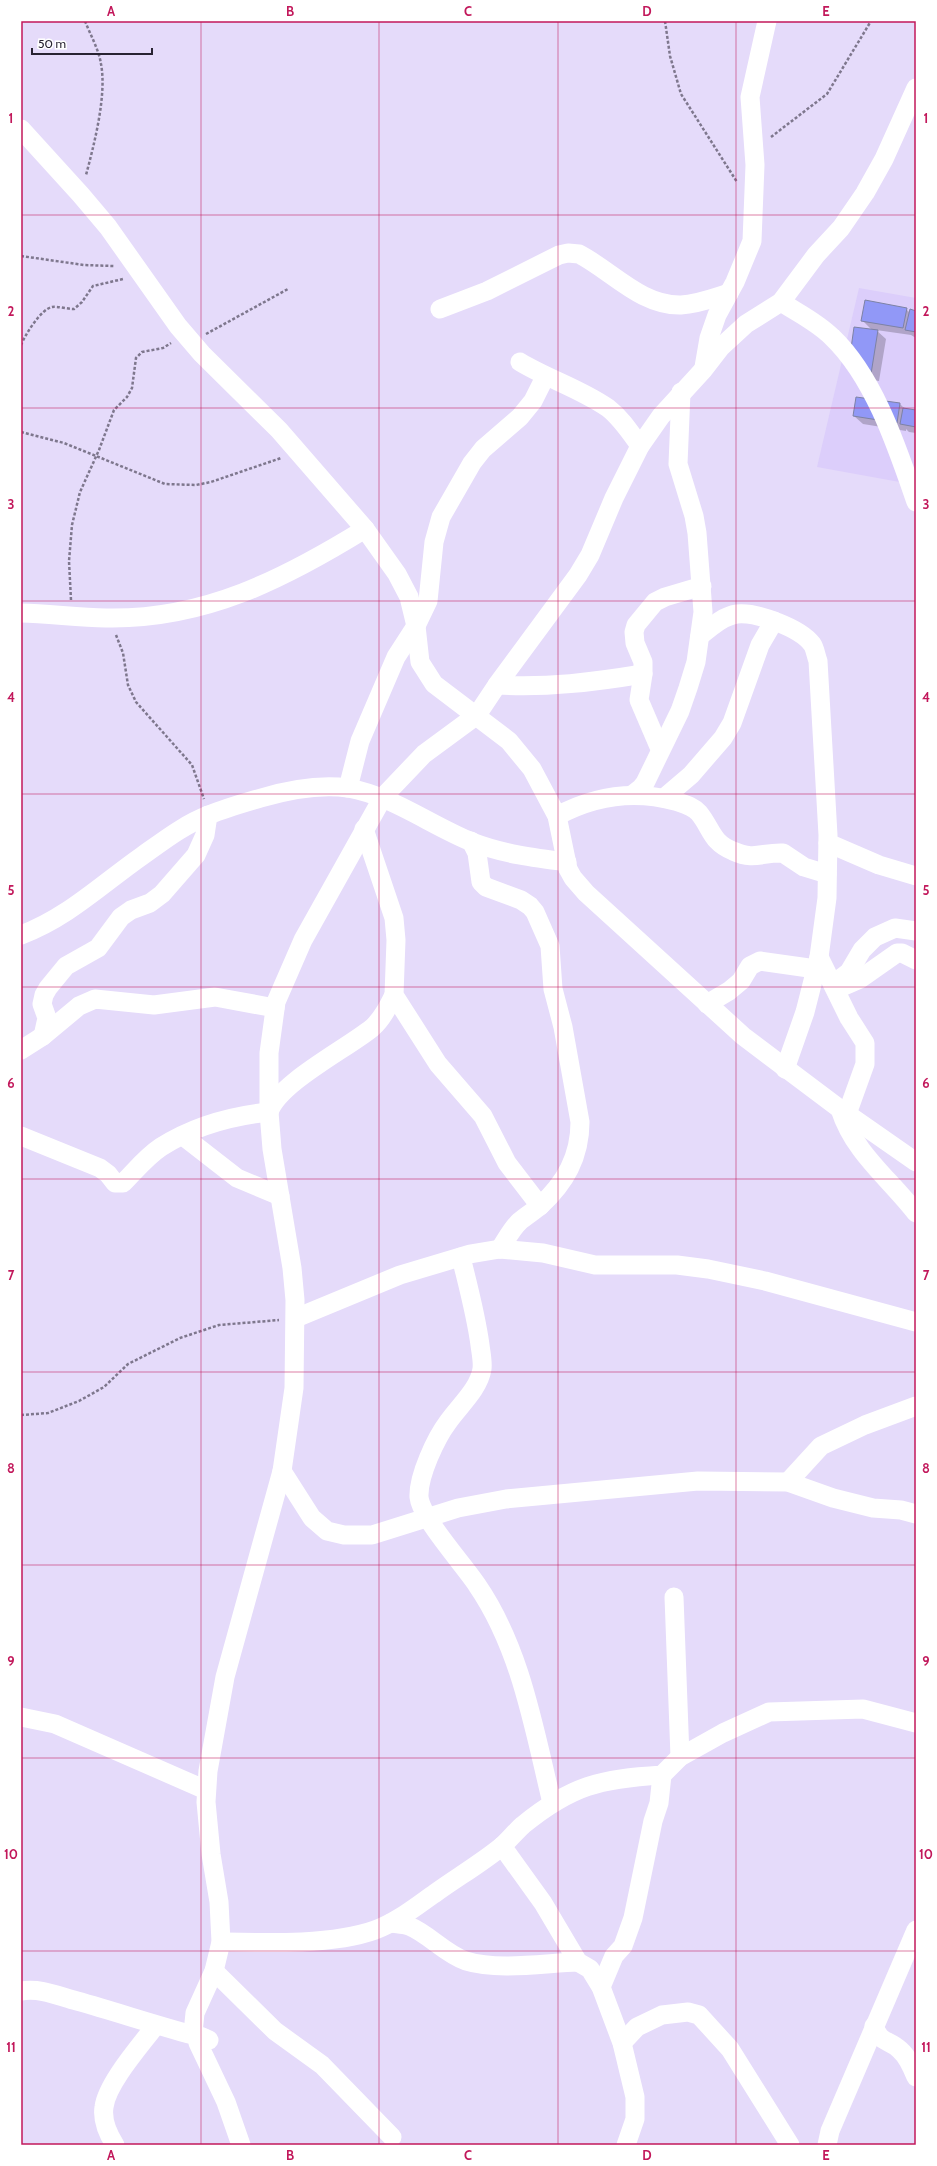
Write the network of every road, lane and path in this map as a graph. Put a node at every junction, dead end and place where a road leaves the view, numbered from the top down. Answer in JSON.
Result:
{"nodes":[{"id":1,"x":85,"y":21,"type":"edge"},
{"id":2,"x":666,"y":21,"type":"edge"},
{"id":3,"x":767,"y":21,"type":"edge"},
{"id":4,"x":870,"y":21,"type":"edge"},
{"id":5,"x":916,"y":88,"type":"edge"},
{"id":6,"x":21,"y":129,"type":"edge"},
{"id":7,"x":755,"y":150,"type":"junction"},
{"id":8,"x":81,"y":195,"type":"junction"},
{"id":9,"x":753,"y":198,"type":"junction"},
{"id":10,"x":21,"y":256,"type":"edge"},
{"id":11,"x":136,"y":268,"type":"junction"},
{"id":12,"x":288,"y":289,"type":"dead end"},
{"id":13,"x":729,"y":294,"type":"junction"},
{"id":14,"x":781,"y":302,"type":"junction"},
{"id":15,"x":440,"y":309,"type":"dead end"},
{"id":16,"x":188,"y":337,"type":"junction"},
{"id":17,"x":21,"y":345,"type":"edge"},
{"id":18,"x":520,"y":362,"type":"dead end"},
{"id":19,"x":704,"y":369,"type":"junction"},
{"id":20,"x":545,"y":377,"type":"junction"},
{"id":21,"x":681,"y":392,"type":"junction"},
{"id":22,"x":21,"y":432,"type":"edge"},
{"id":23,"x":640,"y":446,"type":"junction"},
{"id":24,"x":298,"y":451,"type":"junction"},
{"id":25,"x":96,"y":457,"type":"junction"},
{"id":26,"x":916,"y":502,"type":"edge"},
{"id":27,"x":365,"y":529,"type":"junction"},
{"id":28,"x":702,"y":586,"type":"junction"},
{"id":29,"x":21,"y":613,"type":"edge"},
{"id":30,"x":73,"y":616,"type":"junction"},
{"id":31,"x":106,"y":618,"type":"junction"},
{"id":32,"x":774,"y":621,"type":"junction"},
{"id":33,"x":416,"y":626,"type":"junction"},
{"id":34,"x":700,"y":636,"type":"junction"},
{"id":35,"x":643,"y":674,"type":"junction"},
{"id":36,"x":496,"y":685,"type":"junction"},
{"id":37,"x":478,"y":715,"type":"junction"},
{"id":38,"x":660,"y":750,"type":"junction"},
{"id":39,"x":348,"y":788,"type":"junction"},
{"id":40,"x":632,"y":794,"type":"junction"},
{"id":41,"x":383,"y":797,"type":"junction"},
{"id":42,"x":664,"y":798,"type":"junction"},
{"id":43,"x":208,"y":815,"type":"junction"},
{"id":44,"x":557,"y":816,"type":"junction"},
{"id":45,"x":364,"y":829,"type":"junction"},
{"id":46,"x":471,"y":841,"type":"junction"},
{"id":47,"x":828,"y":843,"type":"junction"},
{"id":48,"x":567,"y":862,"type":"junction"},
{"id":49,"x":827,"y":874,"type":"junction"},
{"id":50,"x":916,"y":876,"type":"edge"},
{"id":51,"x":916,"y":931,"type":"edge"},
{"id":52,"x":21,"y":935,"type":"edge"},
{"id":53,"x":916,"y":960,"type":"edge"},
{"id":54,"x":817,"y":963,"type":"junction"},
{"id":55,"x":834,"y":987,"type":"junction"},
{"id":56,"x":394,"y":996,"type":"junction"},
{"id":57,"x":707,"y":1004,"type":"junction"},
{"id":58,"x":275,"y":1008,"type":"junction"},
{"id":59,"x":43,"y":1036,"type":"junction"},
{"id":60,"x":21,"y":1050,"type":"edge"},
{"id":61,"x":785,"y":1069,"type":"junction"},
{"id":62,"x":269,"y":1112,"type":"junction"},
{"id":63,"x":844,"y":1112,"type":"junction"},
{"id":64,"x":21,"y":1136,"type":"edge"},
{"id":65,"x":183,"y":1136,"type":"junction"},
{"id":66,"x":916,"y":1162,"type":"edge"},
{"id":67,"x":280,"y":1196,"type":"junction"},
{"id":68,"x":540,"y":1206,"type":"junction"},
{"id":69,"x":916,"y":1213,"type":"edge"},
{"id":70,"x":500,"y":1249,"type":"junction"},
{"id":71,"x":461,"y":1257,"type":"junction"},
{"id":72,"x":296,"y":1318,"type":"junction"},
{"id":73,"x":916,"y":1322,"type":"edge"},
{"id":74,"x":916,"y":1406,"type":"edge"},
{"id":75,"x":21,"y":1415,"type":"edge"},
{"id":76,"x":282,"y":1471,"type":"junction"},
{"id":77,"x":788,"y":1482,"type":"junction"},
{"id":78,"x":916,"y":1514,"type":"edge"},
{"id":79,"x":427,"y":1517,"type":"junction"},
{"id":80,"x":674,"y":1597,"type":"dead end"},
{"id":81,"x":21,"y":1717,"type":"edge"},
{"id":82,"x":916,"y":1723,"type":"edge"},
{"id":83,"x":680,"y":1757,"type":"junction"},
{"id":84,"x":662,"y":1775,"type":"junction"},
{"id":85,"x":206,"y":1790,"type":"junction"},
{"id":86,"x":552,"y":1803,"type":"junction"},
{"id":87,"x":502,"y":1846,"type":"junction"},
{"id":88,"x":391,"y":1923,"type":"junction"},
{"id":89,"x":916,"y":1930,"type":"edge"},
{"id":90,"x":222,"y":1942,"type":"junction"},
{"id":91,"x":578,"y":1962,"type":"junction"},
{"id":92,"x":214,"y":1971,"type":"junction"},
{"id":93,"x":601,"y":1987,"type":"junction"},
{"id":94,"x":21,"y":1991,"type":"edge"},
{"id":95,"x":156,"y":2025,"type":"junction"},
{"id":96,"x":874,"y":2026,"type":"junction"},
{"id":97,"x":209,"y":2040,"type":"junction"},
{"id":98,"x":622,"y":2043,"type":"junction"},
{"id":99,"x":916,"y":2077,"type":"edge"},
{"id":100,"x":392,"y":2137,"type":"dead end"},
{"id":101,"x":115,"y":2145,"type":"edge"},
{"id":102,"x":242,"y":2145,"type":"edge"},
{"id":103,"x":626,"y":2145,"type":"edge"},
{"id":104,"x":790,"y":2145,"type":"edge"},
{"id":105,"x":827,"y":2145,"type":"edge"}],
"edges":[{"from":1,"to":8,"type":"path"},
{"from":2,"to":9,"type":"path"},
{"from":3,"to":7,"type":"street"},
{"from":4,"to":7,"type":"path"},
{"from":5,"to":14,"type":"street"},
{"from":6,"to":8,"type":"street"},
{"from":7,"to":9,"type":"street"},
{"from":8,"to":11,"type":"street"},
{"from":9,"to":13,"type":"street"},
{"from":10,"to":11,"type":"path"},
{"from":11,"to":16,"type":"street"},
{"from":11,"to":17,"type":"path"},
{"from":12,"to":16,"type":"path"},
{"from":13,"to":15,"type":"street"},
{"from":13,"to":19,"type":"street"},
{"from":14,"to":19,"type":"street"},
{"from":14,"to":26,"type":"street"},
{"from":16,"to":24,"type":"street"},
{"from":16,"to":25,"type":"path"},
{"from":18,"to":20,"type":"street"},
{"from":19,"to":21,"type":"street"},
{"from":20,"to":23,"type":"street"},
{"from":20,"to":33,"type":"street"},
{"from":21,"to":23,"type":"street"},
{"from":21,"to":28,"type":"street"},
{"from":22,"to":25,"type":"path"},
{"from":23,"to":36,"type":"street"},
{"from":24,"to":25,"type":"path"},
{"from":24,"to":27,"type":"street"},
{"from":25,"to":30,"type":"path"},
{"from":27,"to":31,"type":"street"},
{"from":27,"to":33,"type":"street"},
{"from":28,"to":34,"type":"street"},
{"from":28,"to":35,"type":"street"},
{"from":29,"to":30,"type":"street"},
{"from":30,"to":31,"type":"street"},
{"from":31,"to":43,"type":"path"},
{"from":32,"to":34,"type":"street"},
{"from":32,"to":42,"type":"street"},
{"from":32,"to":47,"type":"street"},
{"from":33,"to":37,"type":"street"},
{"from":33,"to":39,"type":"street"},
{"from":34,"to":38,"type":"street"},
{"from":35,"to":36,"type":"street"},
{"from":35,"to":38,"type":"street"},
{"from":36,"to":37,"type":"street"},
{"from":37,"to":41,"type":"street"},
{"from":37,"to":44,"type":"street"},
{"from":38,"to":40,"type":"street"},
{"from":39,"to":41,"type":"street"},
{"from":39,"to":43,"type":"street"},
{"from":40,"to":42,"type":"street"},
{"from":40,"to":44,"type":"street"},
{"from":41,"to":45,"type":"street"},
{"from":41,"to":46,"type":"street"},
{"from":42,"to":49,"type":"street"},
{"from":43,"to":52,"type":"street"},
{"from":43,"to":59,"type":"street"},
{"from":44,"to":48,"type":"street"},
{"from":45,"to":56,"type":"street"},
{"from":45,"to":58,"type":"street"},
{"from":46,"to":48,"type":"street"},
{"from":46,"to":68,"type":"street"},
{"from":47,"to":49,"type":"street"},
{"from":47,"to":50,"type":"street"},
{"from":48,"to":57,"type":"street"},
{"from":49,"to":54,"type":"street"},
{"from":51,"to":55,"type":"street"},
{"from":53,"to":55,"type":"street"},
{"from":54,"to":55,"type":"street"},
{"from":54,"to":57,"type":"street"},
{"from":54,"to":61,"type":"street"},
{"from":55,"to":63,"type":"street"},
{"from":56,"to":62,"type":"street"},
{"from":56,"to":68,"type":"street"},
{"from":57,"to":61,"type":"street"},
{"from":58,"to":59,"type":"street"},
{"from":58,"to":62,"type":"street"},
{"from":59,"to":60,"type":"street"},
{"from":61,"to":63,"type":"street"},
{"from":62,"to":65,"type":"street"},
{"from":62,"to":67,"type":"street"},
{"from":63,"to":66,"type":"street"},
{"from":63,"to":69,"type":"street"},
{"from":64,"to":65,"type":"street"},
{"from":65,"to":67,"type":"street"},
{"from":67,"to":72,"type":"street"},
{"from":68,"to":70,"type":"street"},
{"from":70,"to":71,"type":"street"},
{"from":70,"to":73,"type":"street"},
{"from":71,"to":72,"type":"street"},
{"from":71,"to":79,"type":"street"},
{"from":72,"to":75,"type":"path"},
{"from":72,"to":76,"type":"street"},
{"from":74,"to":77,"type":"street"},
{"from":76,"to":79,"type":"street"},
{"from":76,"to":85,"type":"street"},
{"from":77,"to":78,"type":"street"},
{"from":77,"to":79,"type":"street"},
{"from":79,"to":86,"type":"street"},
{"from":80,"to":83,"type":"street"},
{"from":81,"to":85,"type":"street"},
{"from":82,"to":83,"type":"street"},
{"from":83,"to":84,"type":"street"},
{"from":84,"to":86,"type":"street"},
{"from":84,"to":93,"type":"street"},
{"from":85,"to":90,"type":"street"},
{"from":86,"to":87,"type":"street"},
{"from":87,"to":88,"type":"street"},
{"from":87,"to":91,"type":"street"},
{"from":88,"to":90,"type":"street"},
{"from":88,"to":91,"type":"street"},
{"from":89,"to":96,"type":"street"},
{"from":90,"to":92,"type":"street"},
{"from":91,"to":93,"type":"street"},
{"from":92,"to":97,"type":"street"},
{"from":92,"to":100,"type":"street"},
{"from":93,"to":98,"type":"street"},
{"from":94,"to":95,"type":"street"},
{"from":95,"to":97,"type":"street"},
{"from":95,"to":101,"type":"street"},
{"from":96,"to":99,"type":"street"},
{"from":96,"to":105,"type":"street"},
{"from":97,"to":102,"type":"street"},
{"from":98,"to":103,"type":"street"},
{"from":98,"to":104,"type":"street"}]}
